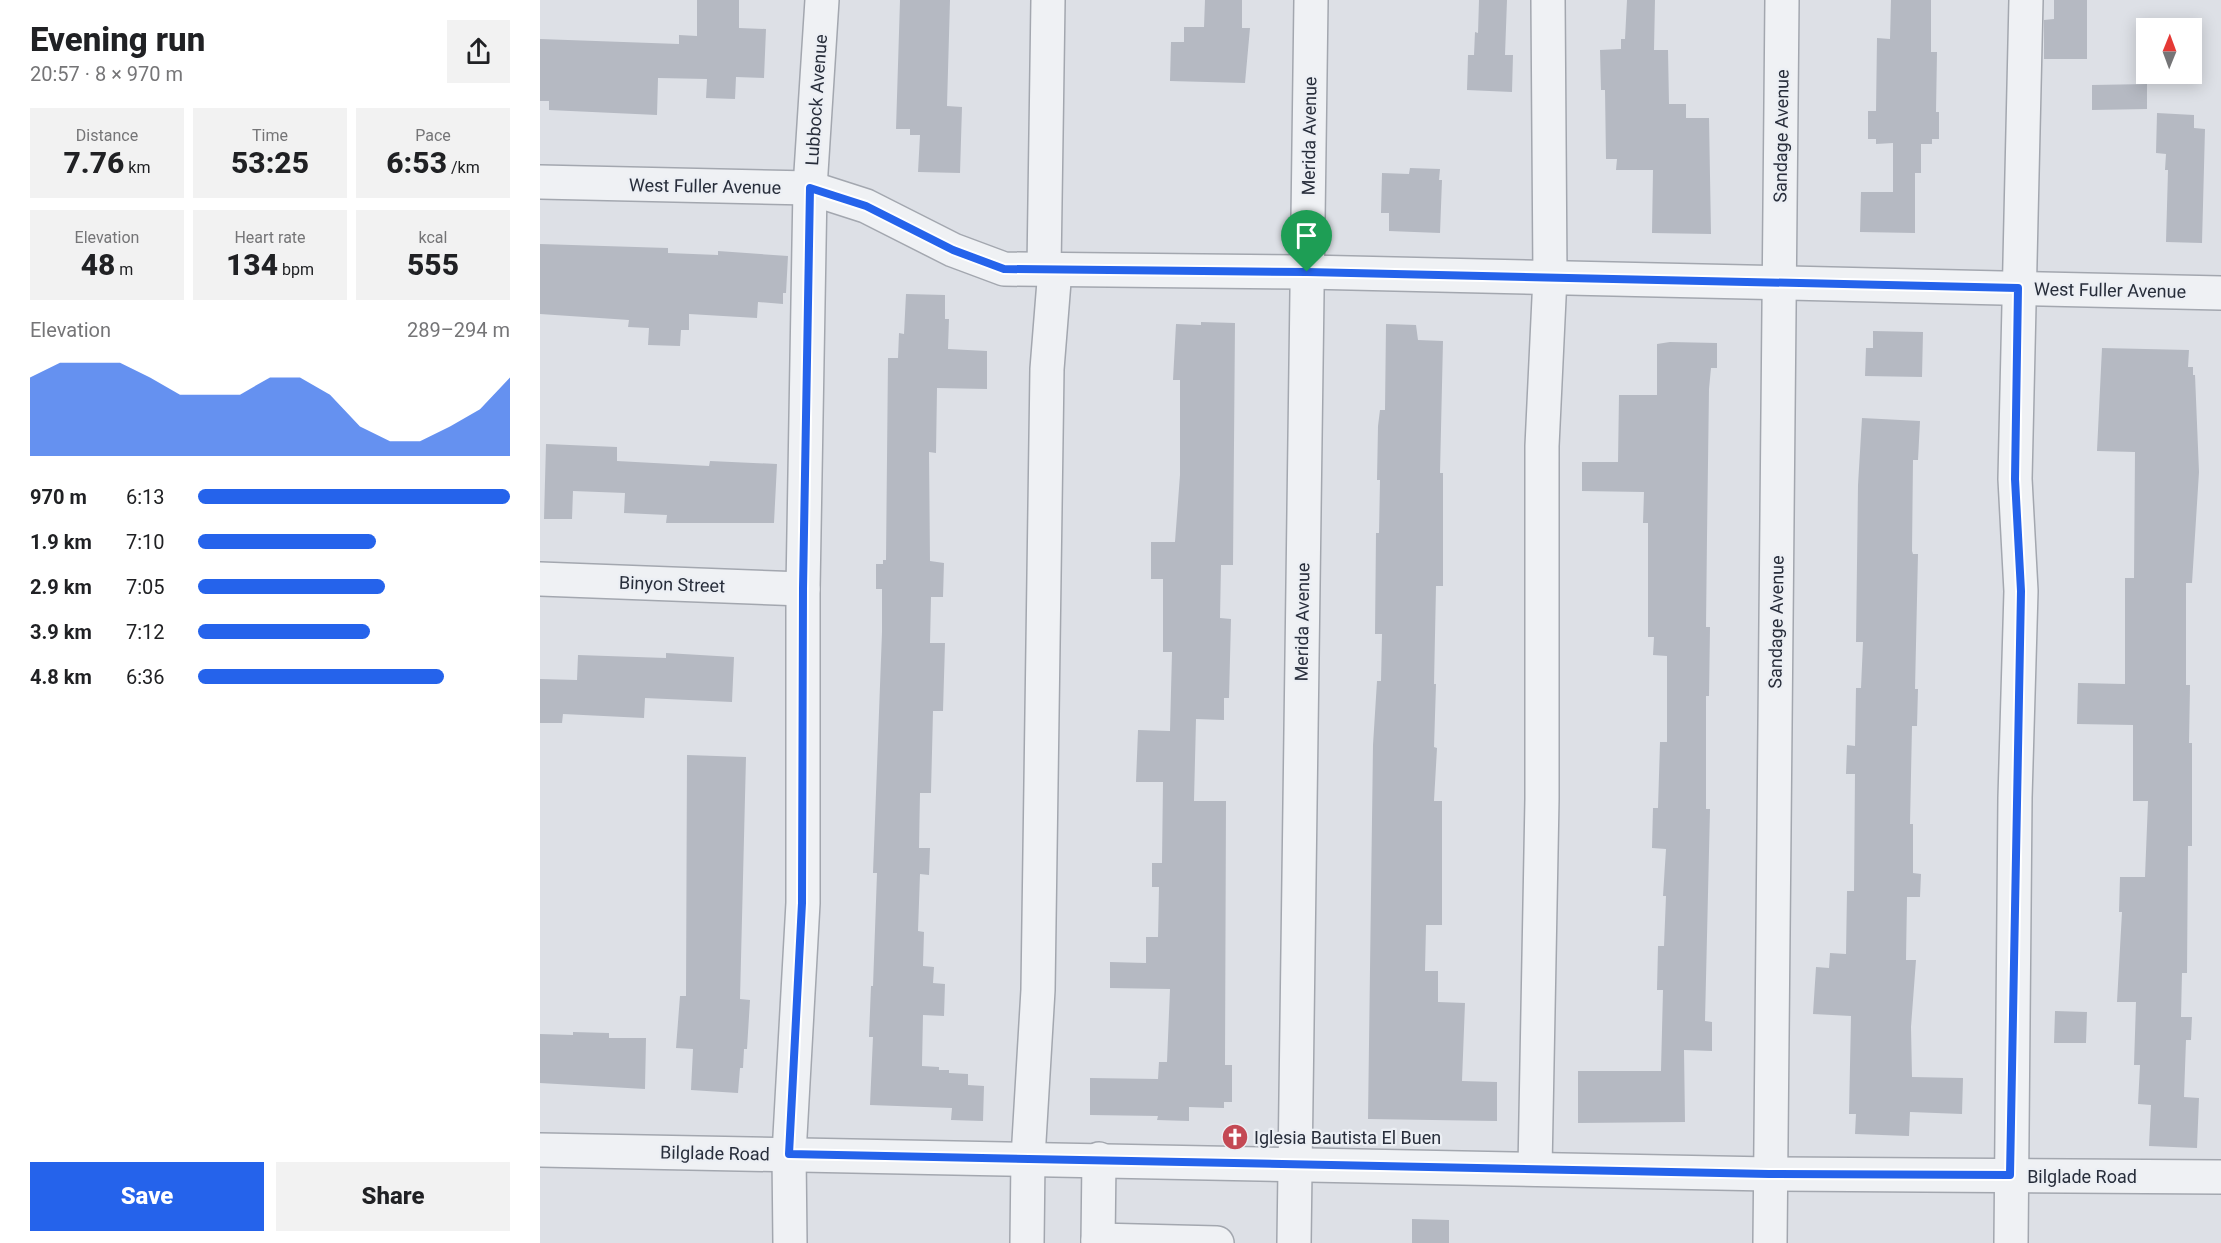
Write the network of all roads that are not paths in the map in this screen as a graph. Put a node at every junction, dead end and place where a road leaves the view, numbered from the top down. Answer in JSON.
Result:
{"nodes":[{"id":1,"x":822,"y":0,"type":"edge"},
{"id":2,"x":1048,"y":0,"type":"edge"},
{"id":3,"x":1311,"y":0,"type":"edge"},
{"id":4,"x":1548,"y":0,"type":"edge"},
{"id":5,"x":1782,"y":0,"type":"edge"},
{"id":6,"x":2026,"y":0,"type":"edge"},
{"id":7,"x":540,"y":182,"type":"edge"},
{"id":8,"x":810,"y":188,"type":"junction"},
{"id":9,"x":1049,"y":269,"type":"junction"},
{"id":10,"x":1307,"y":272,"type":"junction"},
{"id":11,"x":1550,"y":277,"type":"junction"},
{"id":12,"x":1779,"y":283,"type":"junction"},
{"id":13,"x":2018,"y":288,"type":"junction"},
{"id":14,"x":2221,"y":293,"type":"edge"},
{"id":15,"x":540,"y":579,"type":"edge"},
{"id":16,"x":803,"y":589,"type":"junction"},
{"id":17,"x":540,"y":1150,"type":"edge"},
{"id":18,"x":789,"y":1154,"type":"junction"},
{"id":19,"x":1028,"y":1158,"type":"junction"},
{"id":20,"x":1099,"y":1159,"type":"junction"},
{"id":21,"x":1294,"y":1163,"type":"junction"},
{"id":22,"x":1535,"y":1168,"type":"junction"},
{"id":23,"x":1769,"y":1174,"type":"junction"},
{"id":24,"x":2010,"y":1175,"type":"junction"},
{"id":25,"x":2221,"y":1177,"type":"edge"},
{"id":26,"x":1098,"y":1242,"type":"edge"},
{"id":27,"x":790,"y":1243,"type":"edge"},
{"id":28,"x":1027,"y":1243,"type":"edge"},
{"id":29,"x":1217,"y":1243,"type":"edge"},
{"id":30,"x":1294,"y":1243,"type":"edge"},
{"id":31,"x":1770,"y":1243,"type":"edge"},
{"id":32,"x":2011,"y":1243,"type":"edge"}],
"edges":[{"from":1,"to":8,"type":"street","name":"Lubbock Avenue"},
{"from":2,"to":9,"type":"street"},
{"from":3,"to":10,"type":"street","name":"Merida Avenue"},
{"from":4,"to":11,"type":"street"},
{"from":5,"to":12,"type":"street","name":"Sandage Avenue"},
{"from":6,"to":13,"type":"street"},
{"from":7,"to":8,"type":"street","name":"West Fuller Avenue"},
{"from":8,"to":9,"type":"street","name":"West Fuller Avenue"},
{"from":8,"to":16,"type":"street","name":"Lubbock Avenue"},
{"from":9,"to":10,"type":"street","name":"West Fuller Avenue"},
{"from":9,"to":19,"type":"street"},
{"from":10,"to":11,"type":"street","name":"West Fuller Avenue"},
{"from":10,"to":21,"type":"street","name":"Merida Avenue"},
{"from":11,"to":12,"type":"street","name":"West Fuller Avenue"},
{"from":11,"to":22,"type":"street"},
{"from":12,"to":13,"type":"street","name":"West Fuller Avenue"},
{"from":12,"to":23,"type":"street","name":"Sandage Avenue"},
{"from":13,"to":14,"type":"street","name":"West Fuller Avenue"},
{"from":13,"to":24,"type":"street"},
{"from":15,"to":16,"type":"street","name":"Binyon Street"},
{"from":16,"to":18,"type":"street","name":"Lubbock Avenue"},
{"from":17,"to":18,"type":"street","name":"Bilglade Road"},
{"from":18,"to":19,"type":"street","name":"Bilglade Road"},
{"from":18,"to":27,"type":"street","name":"Lubbock Avenue"},
{"from":19,"to":20,"type":"street","name":"Bilglade Road"},
{"from":19,"to":28,"type":"street"},
{"from":20,"to":21,"type":"street","name":"Bilglade Road"},
{"from":20,"to":26,"type":"street"},
{"from":21,"to":22,"type":"street","name":"Bilglade Road"},
{"from":21,"to":30,"type":"street","name":"Merida Avenue"},
{"from":22,"to":23,"type":"street","name":"Bilglade Road"},
{"from":23,"to":24,"type":"street","name":"Bilglade Road"},
{"from":23,"to":31,"type":"street","name":"Sandage Avenue"},
{"from":24,"to":25,"type":"street","name":"Bilglade Road"},
{"from":24,"to":32,"type":"street"},
{"from":26,"to":29,"type":"street"}]}
